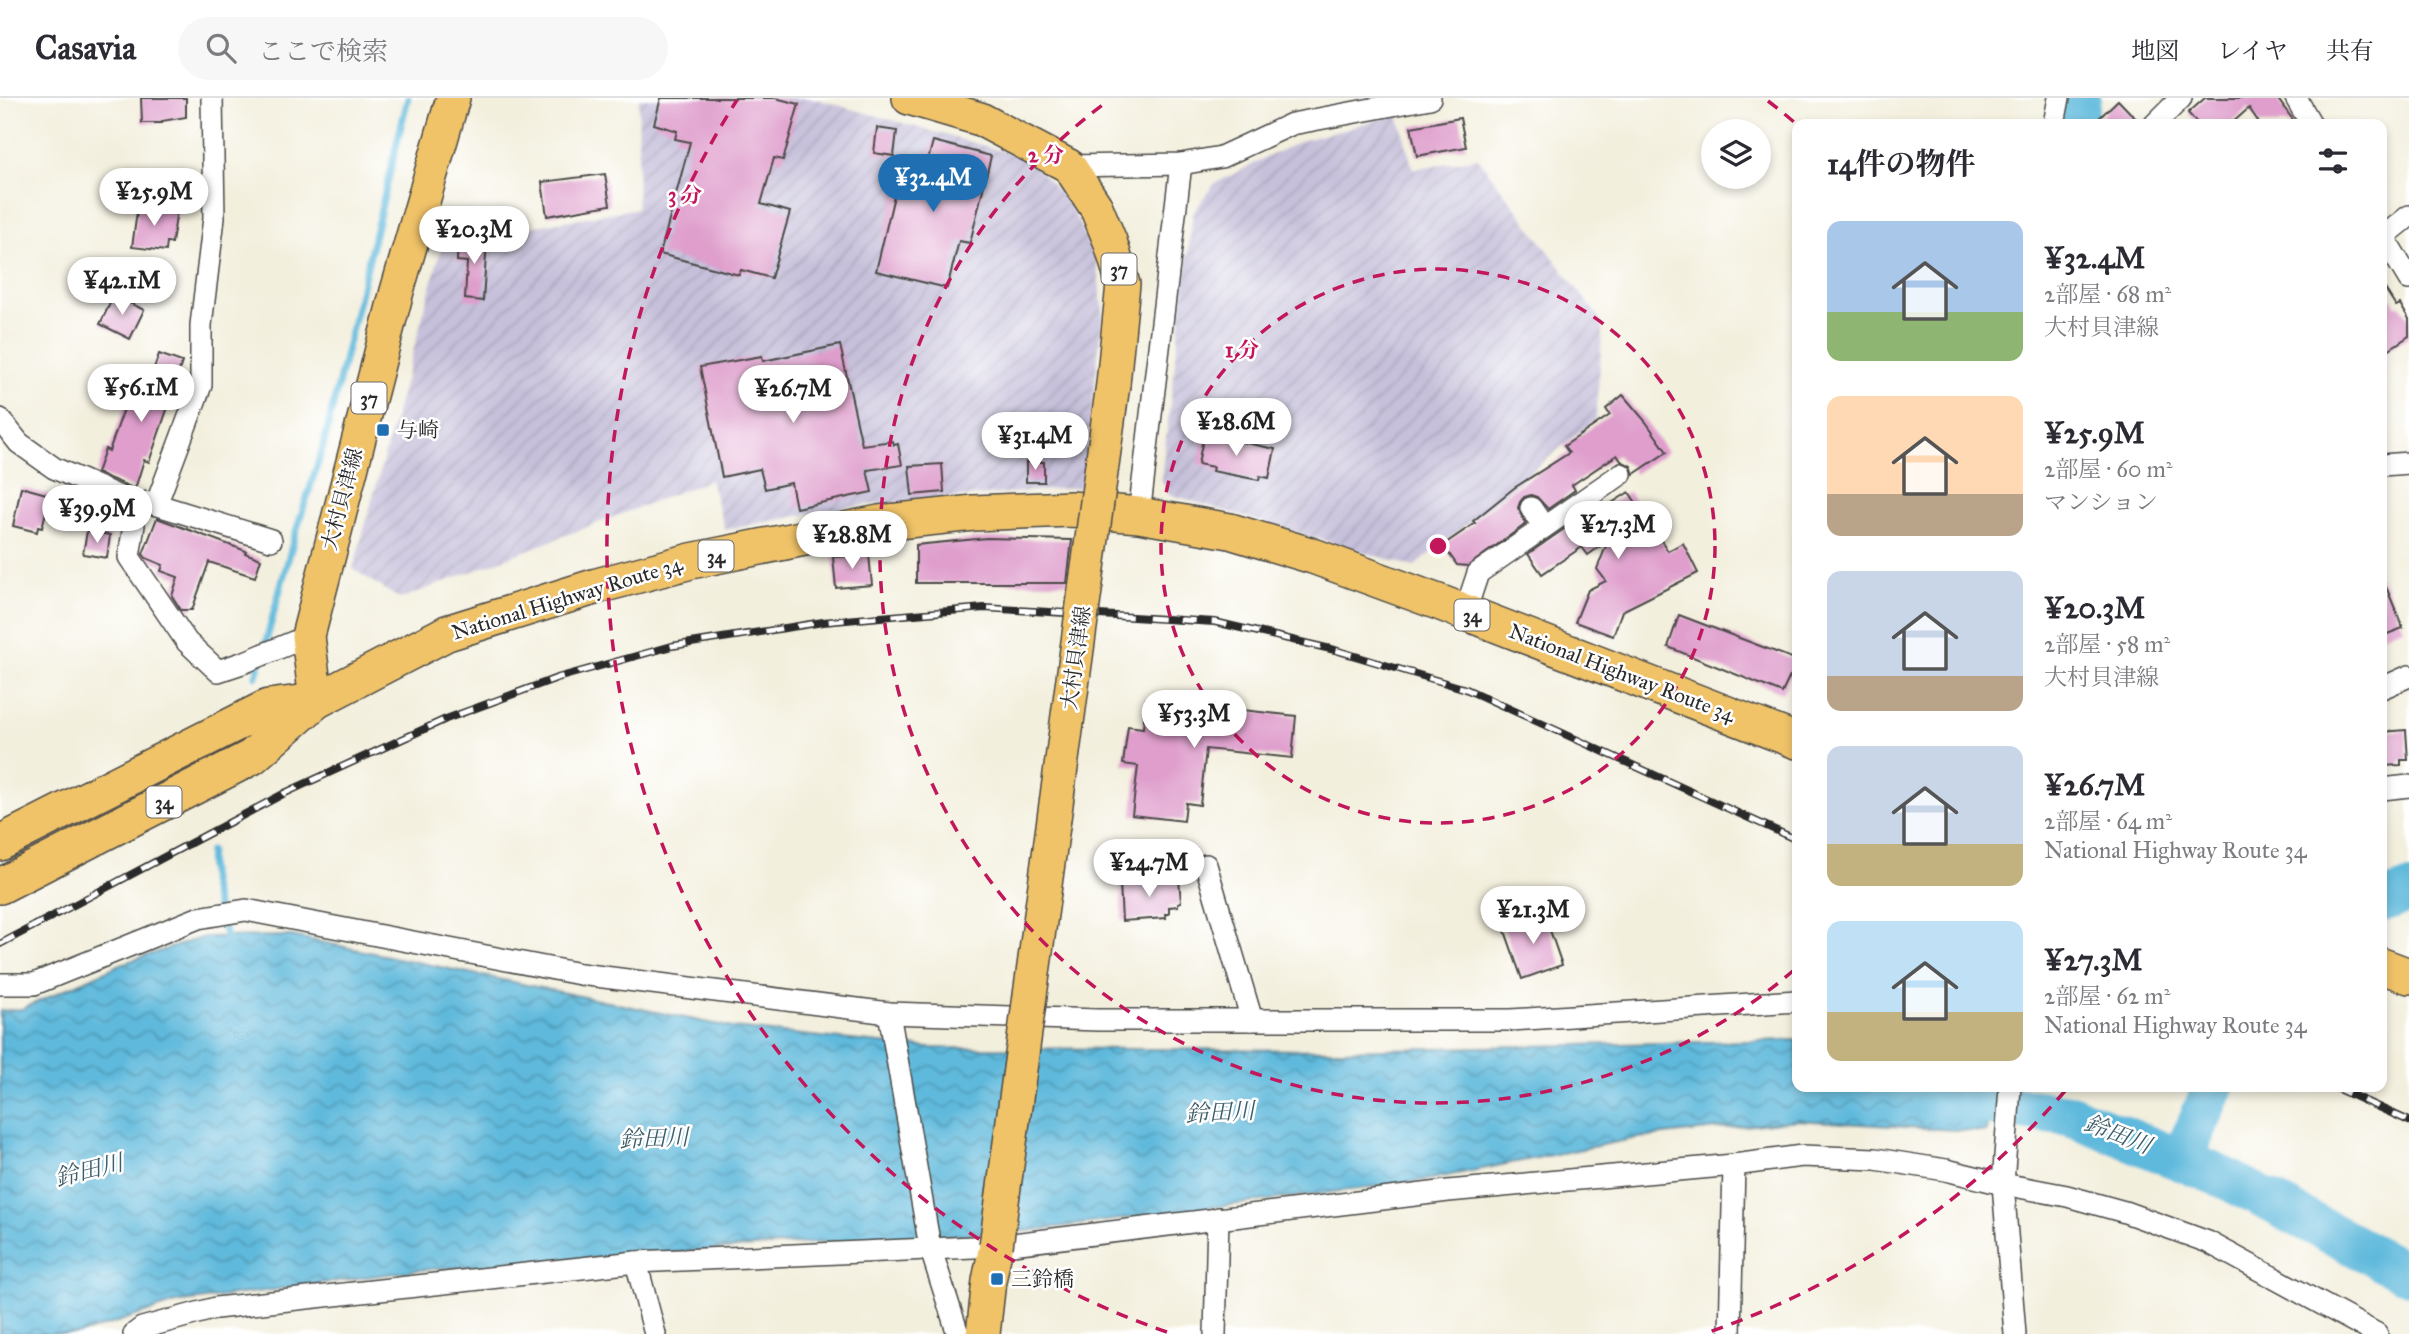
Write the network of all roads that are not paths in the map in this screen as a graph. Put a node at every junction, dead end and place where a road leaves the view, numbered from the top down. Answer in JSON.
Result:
{"nodes":[{"id":1,"x":212,"y":98,"type":"edge"},
{"id":2,"x":453,"y":98,"type":"edge"},
{"id":3,"x":909,"y":98,"type":"edge"},
{"id":4,"x":1430,"y":98,"type":"edge"},
{"id":5,"x":2059,"y":98,"type":"edge"},
{"id":6,"x":2181,"y":98,"type":"edge"},
{"id":7,"x":2295,"y":98,"type":"edge"},
{"id":8,"x":2055,"y":119,"type":"edge"},
{"id":9,"x":2160,"y":119,"type":"edge"},
{"id":10,"x":2308,"y":119,"type":"edge"},
{"id":11,"x":1181,"y":164,"type":"junction"},
{"id":12,"x":1069,"y":166,"type":"junction"},
{"id":13,"x":2409,"y":216,"type":"edge"},
{"id":14,"x":2387,"y":231,"type":"edge"},
{"id":15,"x":2387,"y":243,"type":"edge"},
{"id":16,"x":2409,"y":279,"type":"edge"},
{"id":17,"x":0,"y":419,"type":"edge"},
{"id":18,"x":2409,"y":463,"type":"edge"},
{"id":19,"x":2387,"y":464,"type":"edge"},
{"id":20,"x":1621,"y":474,"type":"dead end"},
{"id":21,"x":156,"y":505,"type":"junction"},
{"id":22,"x":1531,"y":509,"type":"dead end"},
{"id":23,"x":128,"y":512,"type":"junction"},
{"id":24,"x":1139,"y":515,"type":"junction"},
{"id":25,"x":1544,"y":527,"type":"junction"},
{"id":26,"x":271,"y":540,"type":"dead end"},
{"id":27,"x":1465,"y":612,"type":"junction"},
{"id":28,"x":295,"y":641,"type":"junction"},
{"id":29,"x":2409,"y":676,"type":"edge"},
{"id":30,"x":2387,"y":686,"type":"edge"},
{"id":31,"x":316,"y":701,"type":"junction"},
{"id":32,"x":1792,"y":739,"type":"edge"},
{"id":33,"x":2409,"y":786,"type":"edge"},
{"id":34,"x":2387,"y":788,"type":"edge"},
{"id":35,"x":0,"y":843,"type":"edge"},
{"id":36,"x":1206,"y":865,"type":"dead end"},
{"id":37,"x":0,"y":886,"type":"edge"},
{"id":38,"x":2387,"y":968,"type":"edge"},
{"id":39,"x":2409,"y":976,"type":"edge"},
{"id":40,"x":0,"y":984,"type":"edge"},
{"id":41,"x":1792,"y":1001,"type":"edge"},
{"id":42,"x":889,"y":1013,"type":"junction"},
{"id":43,"x":1252,"y":1020,"type":"junction"},
{"id":44,"x":2010,"y":1092,"type":"edge"},
{"id":45,"x":1734,"y":1165,"type":"junction"},
{"id":46,"x":2003,"y":1179,"type":"junction"},
{"id":47,"x":1218,"y":1218,"type":"junction"},
{"id":48,"x":929,"y":1240,"type":"junction"},
{"id":49,"x":996,"y":1246,"type":"junction"},
{"id":50,"x":636,"y":1262,"type":"junction"},
{"id":51,"x":134,"y":1334,"type":"edge"},
{"id":52,"x":655,"y":1334,"type":"edge"},
{"id":53,"x":958,"y":1334,"type":"edge"},
{"id":54,"x":983,"y":1334,"type":"edge"},
{"id":55,"x":1215,"y":1334,"type":"edge"},
{"id":56,"x":1730,"y":1334,"type":"edge"},
{"id":57,"x":2015,"y":1334,"type":"edge"},
{"id":58,"x":2377,"y":1334,"type":"edge"}],
"edges":[{"from":1,"to":21,"type":"street"},
{"from":2,"to":28,"type":"main road","name":"大村貝津線","number":"37"},
{"from":3,"to":12,"type":"main road","name":"大村貝津線","number":"37"},
{"from":4,"to":11,"type":"street"},
{"from":5,"to":8,"type":"street"},
{"from":6,"to":9,"type":"street"},
{"from":7,"to":10,"type":"street"},
{"from":11,"to":12,"type":"street"},
{"from":11,"to":24,"type":"street"},
{"from":12,"to":49,"type":"main road","name":"大村貝津線","number":"37","bridge":true},
{"from":13,"to":14,"type":"street"},
{"from":15,"to":16,"type":"street"},
{"from":17,"to":23,"type":"street"},
{"from":18,"to":19,"type":"street"},
{"from":20,"to":25,"type":"street"},
{"from":21,"to":23,"type":"street"},
{"from":21,"to":26,"type":"street"},
{"from":22,"to":25,"type":"street"},
{"from":23,"to":28,"type":"street"},
{"from":24,"to":27,"type":"highway","name":"National Highway Route 34","number":"34"},
{"from":24,"to":31,"type":"highway","name":"National Highway Route 34","number":"34"},
{"from":25,"to":27,"type":"street"},
{"from":27,"to":32,"type":"highway","name":"National Highway Route 34","number":"34"},
{"from":28,"to":31,"type":"main road","name":"大村貝津線","number":"37"},
{"from":29,"to":30,"type":"street"},
{"from":31,"to":35,"type":"highway","name":"National Highway Route 34","number":"34"},
{"from":31,"to":37,"type":"highway","name":"National Highway Route 34","number":"34"},
{"from":33,"to":34,"type":"street"},
{"from":36,"to":43,"type":"street"},
{"from":38,"to":39,"type":"highway"},
{"from":40,"to":42,"type":"street"},
{"from":41,"to":43,"type":"street"},
{"from":42,"to":43,"type":"street"},
{"from":42,"to":48,"type":"street"},
{"from":44,"to":46,"type":"street"},
{"from":45,"to":46,"type":"street"},
{"from":45,"to":47,"type":"street"},
{"from":45,"to":56,"type":"street"},
{"from":46,"to":57,"type":"street"},
{"from":46,"to":58,"type":"street"},
{"from":47,"to":49,"type":"street"},
{"from":47,"to":55,"type":"street"},
{"from":48,"to":49,"type":"street"},
{"from":48,"to":50,"type":"street"},
{"from":48,"to":53,"type":"street"},
{"from":49,"to":54,"type":"main road","name":"大村貝津線","number":"37"},
{"from":50,"to":51,"type":"street"},
{"from":50,"to":52,"type":"street"}]}
